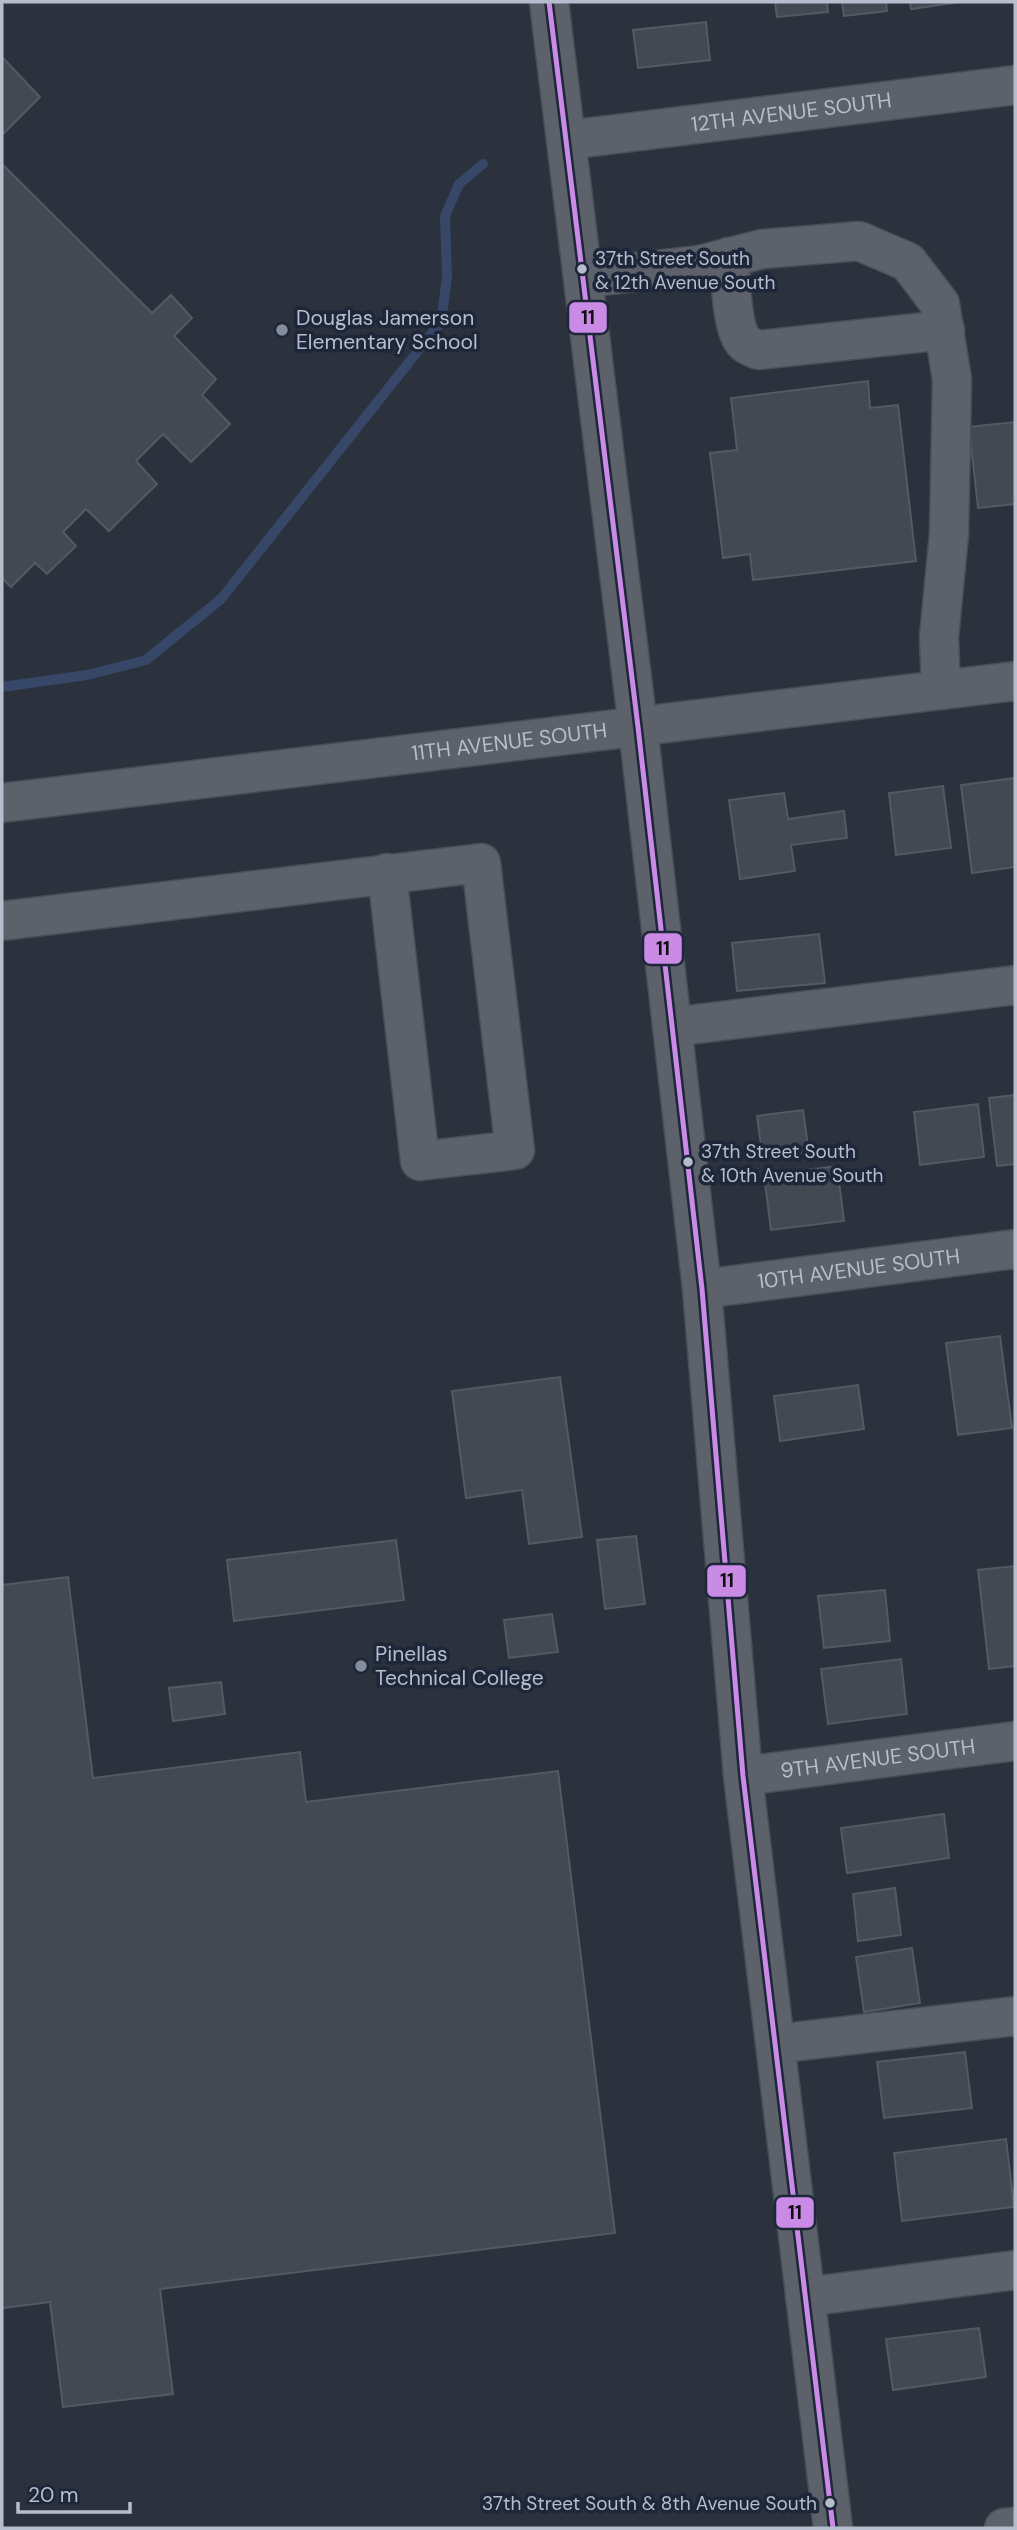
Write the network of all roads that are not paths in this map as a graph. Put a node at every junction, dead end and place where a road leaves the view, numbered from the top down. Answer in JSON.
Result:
{"nodes":[{"id":1,"x":549,"y":2,"type":"edge"},
{"id":2,"x":1015,"y":85,"type":"edge"},
{"id":3,"x":567,"y":140,"type":"junction"},
{"id":4,"x":729,"y":257,"type":"junction"},
{"id":5,"x":584,"y":278,"type":"junction"},
{"id":6,"x":945,"y":330,"type":"junction"},
{"id":7,"x":1015,"y":681,"type":"edge"},
{"id":8,"x":941,"y":690,"type":"junction"},
{"id":9,"x":638,"y":727,"type":"junction"},
{"id":10,"x":2,"y":803,"type":"edge"},
{"id":11,"x":387,"y":873,"type":"junction"},
{"id":12,"x":2,"y":921,"type":"edge"},
{"id":13,"x":1015,"y":985,"type":"edge"},
{"id":14,"x":672,"y":1027,"type":"junction"},
{"id":15,"x":1015,"y":1249,"type":"edge"},
{"id":16,"x":702,"y":1289,"type":"junction"},
{"id":17,"x":1015,"y":1741,"type":"edge"},
{"id":18,"x":743,"y":1776,"type":"junction"},
{"id":19,"x":1015,"y":2015,"type":"edge"},
{"id":20,"x":775,"y":2044,"type":"junction"},
{"id":21,"x":1015,"y":2270,"type":"edge"},
{"id":22,"x":805,"y":2297,"type":"junction"},
{"id":23,"x":1015,"y":2527,"type":"edge"},
{"id":24,"x":833,"y":2528,"type":"edge"},
{"id":25,"x":1004,"y":2528,"type":"edge"}],
"edges":[{"from":1,"to":3,"type":"street"},
{"from":2,"to":3,"type":"street","name":"12TH AVENUE SOUTH"},
{"from":3,"to":5,"type":"street"},
{"from":4,"to":5,"type":"street"},
{"from":4,"to":6,"type":"street"},
{"from":4,"to":6,"type":"street"},
{"from":5,"to":9,"type":"street"},
{"from":6,"to":8,"type":"street"},
{"from":7,"to":8,"type":"street","name":"11TH AVENUE SOUTH"},
{"from":8,"to":9,"type":"street","name":"11TH AVENUE SOUTH"},
{"from":9,"to":10,"type":"street","name":"11TH AVENUE SOUTH"},
{"from":9,"to":14,"type":"street"},
{"from":11,"to":11,"type":"street"},
{"from":11,"to":12,"type":"street"},
{"from":13,"to":14,"type":"street"},
{"from":14,"to":16,"type":"street"},
{"from":15,"to":16,"type":"street","name":"10TH AVENUE SOUTH"},
{"from":16,"to":18,"type":"street"},
{"from":17,"to":18,"type":"street","name":"9TH AVENUE SOUTH"},
{"from":18,"to":20,"type":"street"},
{"from":19,"to":20,"type":"street"},
{"from":20,"to":22,"type":"street"},
{"from":21,"to":22,"type":"street"},
{"from":22,"to":24,"type":"street"},
{"from":23,"to":25,"type":"street"}]}
